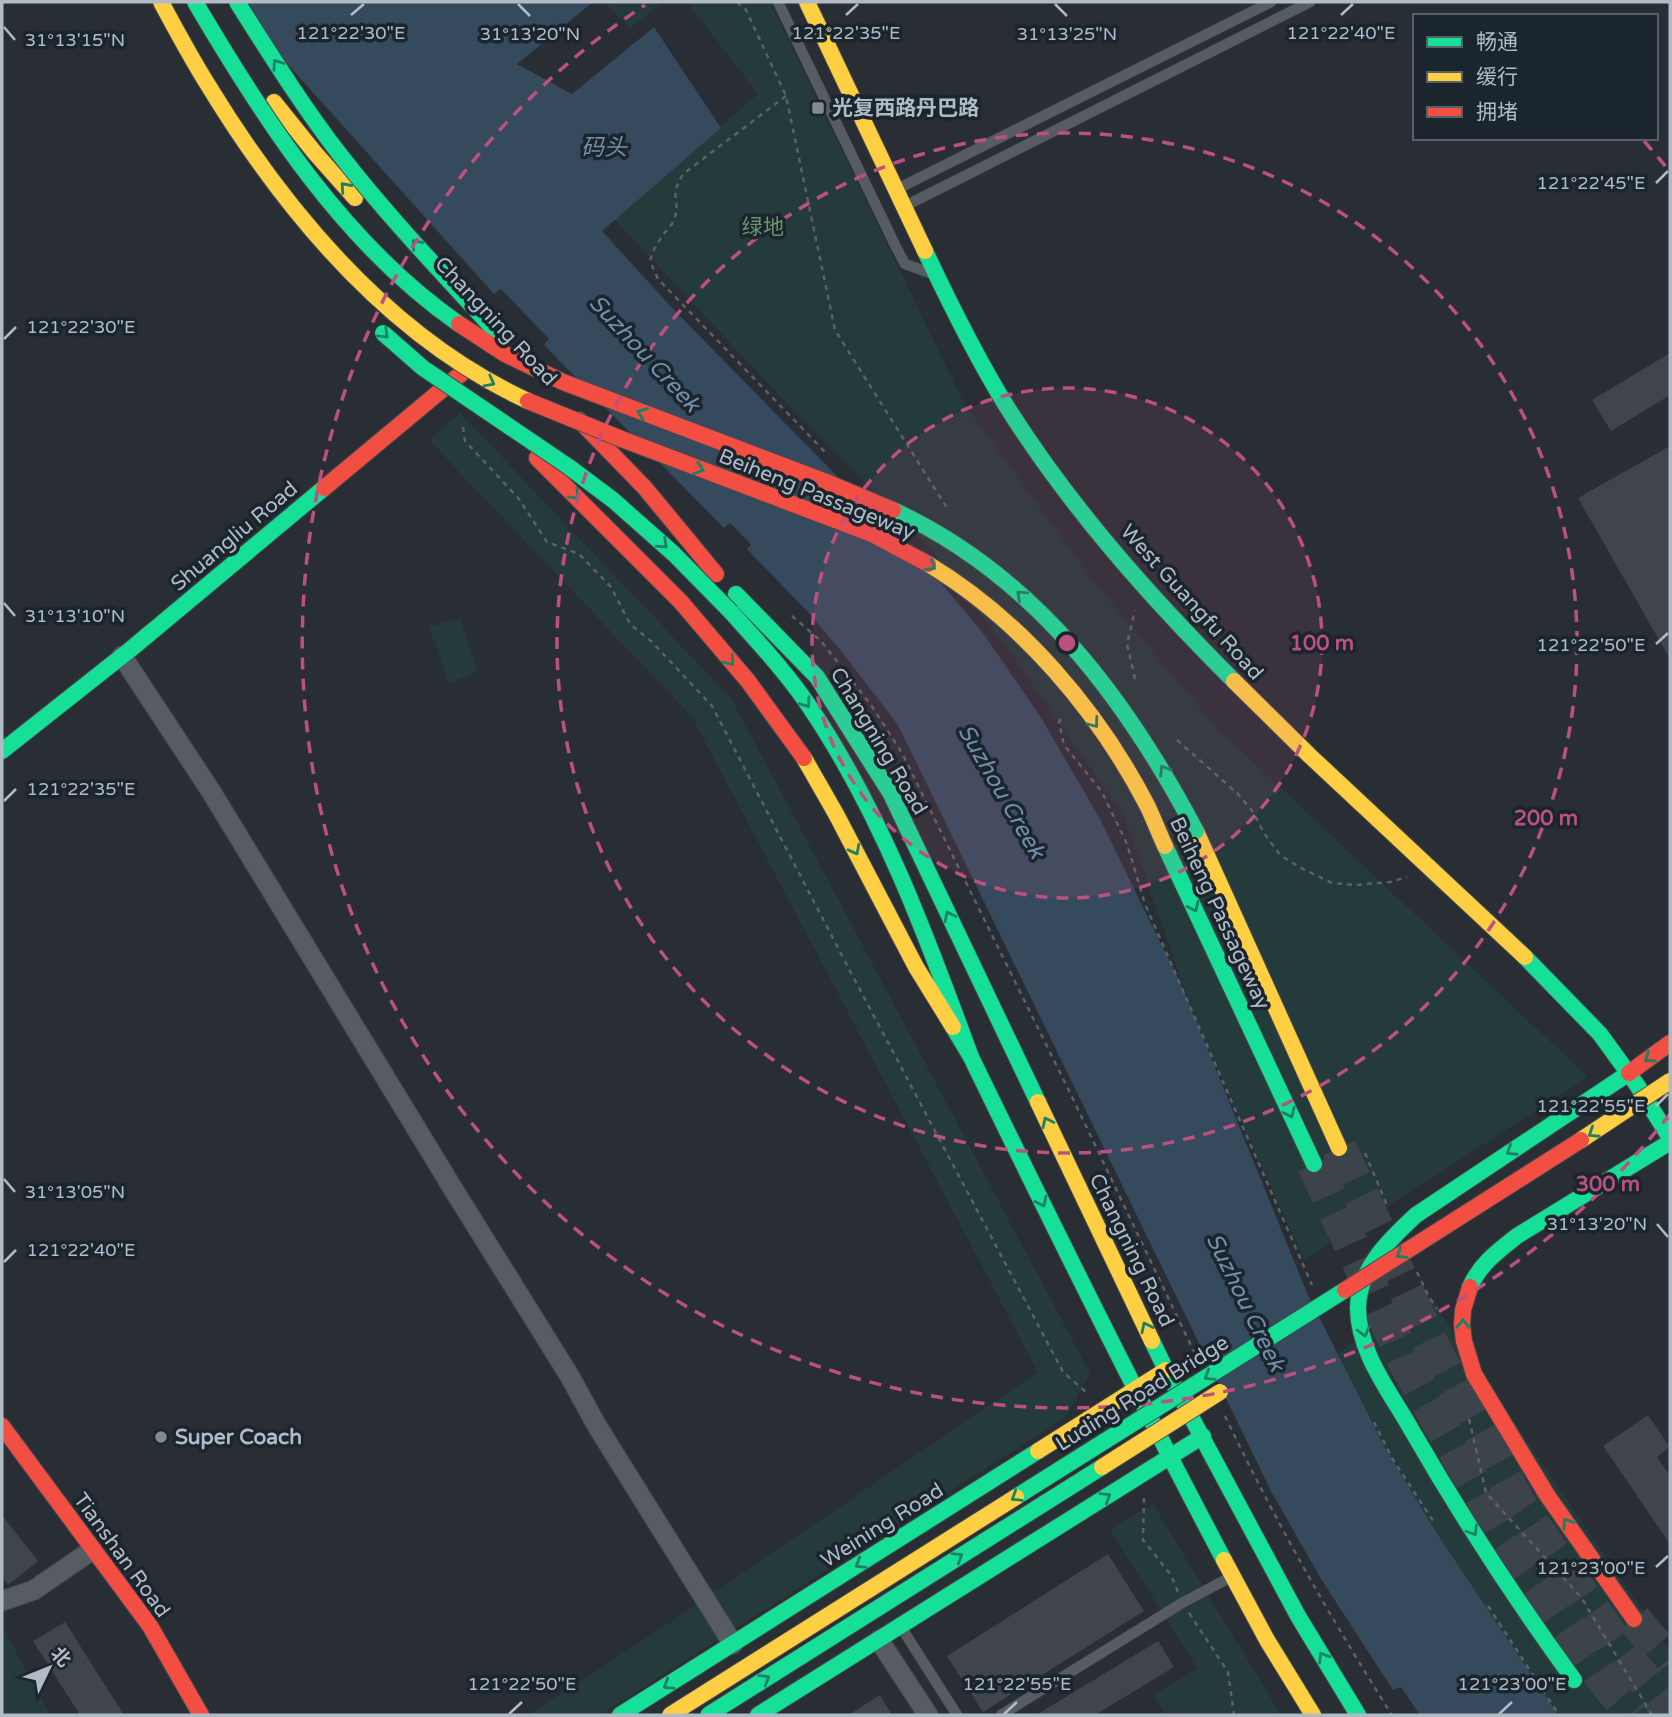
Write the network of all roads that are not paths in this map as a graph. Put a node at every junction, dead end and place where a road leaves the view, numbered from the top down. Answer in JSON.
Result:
{"nodes":[{"id":1,"x":147,"y":2,"type":"edge"},
{"id":2,"x":158,"y":2,"type":"edge"},
{"id":3,"x":195,"y":2,"type":"edge"},
{"id":4,"x":204,"y":2,"type":"edge"},
{"id":5,"x":212,"y":2,"type":"edge"},
{"id":6,"x":237,"y":2,"type":"edge"},
{"id":7,"x":778,"y":2,"type":"edge"},
{"id":8,"x":807,"y":2,"type":"edge"},
{"id":9,"x":1271,"y":2,"type":"edge"},
{"id":10,"x":1310,"y":2,"type":"edge"},
{"id":11,"x":863,"y":124,"type":"junction"},
{"id":12,"x":843,"y":134,"type":"junction"},
{"id":13,"x":240,"y":150,"type":"junction"},
{"id":14,"x":895,"y":190,"type":"junction"},
{"id":15,"x":903,"y":206,"type":"junction"},
{"id":16,"x":389,"y":265,"type":"junction"},
{"id":17,"x":937,"y":275,"type":"junction"},
{"id":18,"x":371,"y":321,"type":"dead end"},
{"id":19,"x":488,"y":348,"type":"junction"},
{"id":20,"x":457,"y":378,"type":"junction"},
{"id":21,"x":716,"y":574,"type":"junction"},
{"id":22,"x":122,"y":656,"type":"junction"},
{"id":23,"x":2,"y":751,"type":"edge"},
{"id":24,"x":1670,"y":1043,"type":"edge"},
{"id":25,"x":971,"y":1057,"type":"junction"},
{"id":26,"x":1629,"y":1073,"type":"junction"},
{"id":27,"x":1670,"y":1081,"type":"edge"},
{"id":28,"x":1670,"y":1104,"type":"edge"},
{"id":29,"x":1640,"y":1125,"type":"dead end"},
{"id":30,"x":1670,"y":1140,"type":"edge"},
{"id":31,"x":1339,"y":1148,"type":"tunnel mouth"},
{"id":32,"x":1314,"y":1164,"type":"tunnel mouth"},
{"id":33,"x":1378,"y":1292,"type":"dead end"},
{"id":34,"x":1342,"y":1314,"type":"dead end"},
{"id":35,"x":1166,"y":1370,"type":"junction"},
{"id":36,"x":1237,"y":1381,"type":"dead end"},
{"id":37,"x":1135,"y":1389,"type":"junction"},
{"id":38,"x":2,"y":1426,"type":"edge"},
{"id":39,"x":1203,"y":1436,"type":"junction"},
{"id":40,"x":1169,"y":1457,"type":"junction"},
{"id":41,"x":92,"y":1550,"type":"junction"},
{"id":42,"x":1233,"y":1576,"type":"junction"},
{"id":43,"x":2,"y":1601,"type":"edge"},
{"id":44,"x":1634,"y":1619,"type":"tunnel mouth"},
{"id":45,"x":901,"y":1627,"type":"junction"},
{"id":46,"x":879,"y":1640,"type":"junction"},
{"id":47,"x":733,"y":1644,"type":"junction"},
{"id":48,"x":1574,"y":1680,"type":"dead end"},
{"id":49,"x":201,"y":1715,"type":"edge"},
{"id":50,"x":620,"y":1715,"type":"edge"},
{"id":51,"x":670,"y":1715,"type":"edge"},
{"id":52,"x":708,"y":1715,"type":"edge"},
{"id":53,"x":758,"y":1715,"type":"edge"},
{"id":54,"x":928,"y":1715,"type":"edge"},
{"id":55,"x":957,"y":1715,"type":"edge"},
{"id":56,"x":1001,"y":1715,"type":"edge"},
{"id":57,"x":1313,"y":1715,"type":"edge"},
{"id":58,"x":1358,"y":1715,"type":"edge"}],
"edges":[{"from":1,"to":13,"type":"main road"},
{"from":2,"to":13,"type":"main road","name":"Beiheng Passageway","bridge":true},
{"from":2,"to":20,"type":"main road"},
{"from":3,"to":16,"type":"main road","name":"Beiheng Passageway","bridge":true},
{"from":19,"to":4,"type":"main road","name":"Changning Road","one_way":true},
{"from":5,"to":16,"type":"main road","bridge":true},
{"from":21,"to":6,"type":"main road","one_way":true,"bridge":true},
{"from":7,"to":12,"type":"lane"},
{"from":8,"to":11,"type":"main road","name":"West Guangfu Road"},
{"from":9,"to":14,"type":"lane"},
{"from":10,"to":15,"type":"lane"},
{"from":11,"to":12,"type":"lane"},
{"from":11,"to":14,"type":"main road","name":"West Guangfu Road"},
{"from":12,"to":17,"type":"lane"},
{"from":13,"to":32,"type":"main road","name":"Beiheng Passageway","one_way":true,"bridge":true},
{"from":14,"to":15,"type":"main road","name":"West Guangfu Road"},
{"from":15,"to":17,"type":"main road","name":"West Guangfu Road"},
{"from":31,"to":16,"type":"main road","name":"Beiheng Passageway","one_way":true,"bridge":true},
{"from":17,"to":26,"type":"main road","name":"West Guangfu Road"},
{"from":18,"to":25,"type":"main road","one_way":true,"bridge":true},
{"from":19,"to":20,"type":"main road","name":"Shuangliu Road"},
{"from":19,"to":21,"type":"main road","name":"Changning Road"},
{"from":20,"to":22,"type":"main road","name":"Shuangliu Road"},
{"from":20,"to":25,"type":"main road","one_way":true},
{"from":35,"to":21,"type":"main road","name":"Changning Road","one_way":true},
{"from":22,"to":23,"type":"main road","name":"Shuangliu Road"},
{"from":22,"to":47,"type":"street"},
{"from":24,"to":26,"type":"main road","one_way":true},
{"from":25,"to":37,"type":"main road","one_way":true},
{"from":26,"to":30,"type":"main road","name":"West Guangfu Road"},
{"from":26,"to":48,"type":"main road","one_way":true},
{"from":27,"to":51,"type":"main road","name":"Luding Road Bridge","one_way":true,"bridge":true},
{"from":28,"to":29,"type":"main road"},
{"from":44,"to":30,"type":"main road","one_way":true},
{"from":33,"to":34,"type":"main road"},
{"from":35,"to":37,"type":"main road","name":"Weining Road"},
{"from":35,"to":39,"type":"main road","name":"Changning Road"},
{"from":52,"to":36,"type":"main road","name":"Luding Road Bridge","one_way":true,"bridge":true},
{"from":37,"to":40,"type":"main road"},
{"from":37,"to":47,"type":"main road","name":"Weining Road","one_way":true},
{"from":38,"to":41,"type":"main road","name":"Tianshan Road"},
{"from":39,"to":40,"type":"main road"},
{"from":58,"to":39,"type":"main road","name":"Changning Road","one_way":true},
{"from":40,"to":42,"type":"main road"},
{"from":45,"to":40,"type":"main road","one_way":true},
{"from":41,"to":43,"type":"street"},
{"from":41,"to":49,"type":"main road","name":"Tianshan Road"},
{"from":42,"to":56,"type":"lane"},
{"from":42,"to":57,"type":"main road"},
{"from":45,"to":46,"type":"main road"},
{"from":45,"to":55,"type":"lane"},
{"from":46,"to":53,"type":"main road"},
{"from":46,"to":54,"type":"street"},
{"from":47,"to":50,"type":"main road","name":"Weining Road","one_way":true}]}
